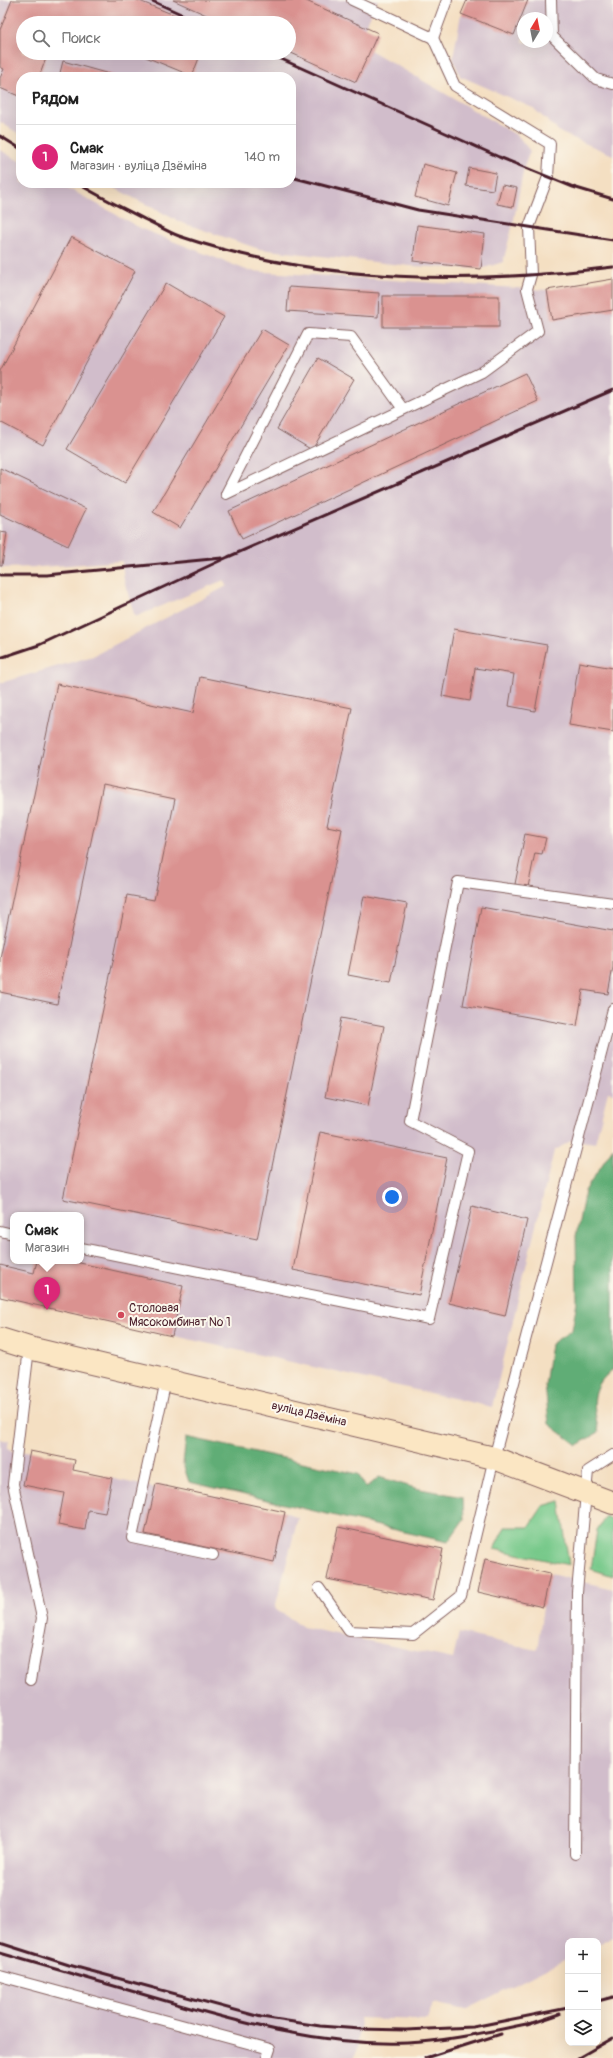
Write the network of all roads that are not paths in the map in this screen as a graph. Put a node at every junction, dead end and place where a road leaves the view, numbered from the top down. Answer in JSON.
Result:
{"nodes":[{"id":1,"x":352,"y":0,"type":"edge"},
{"id":2,"x":447,"y":0,"type":"edge"},
{"id":3,"x":551,"y":0,"type":"edge"},
{"id":4,"x":433,"y":38,"type":"junction"},
{"id":5,"x":613,"y":84,"type":"edge"},
{"id":6,"x":403,"y":409,"type":"junction"},
{"id":7,"x":613,"y":903,"type":"edge"},
{"id":8,"x":613,"y":1009,"type":"edge"},
{"id":9,"x":0,"y":1231,"type":"edge"},
{"id":10,"x":10,"y":1233,"type":"edge"},
{"id":11,"x":84,"y":1249,"type":"edge"},
{"id":12,"x":0,"y":1339,"type":"edge"},
{"id":13,"x":29,"y":1348,"type":"junction"},
{"id":14,"x":166,"y":1380,"type":"junction"},
{"id":15,"x":613,"y":1455,"type":"edge"},
{"id":16,"x":494,"y":1458,"type":"junction"},
{"id":17,"x":586,"y":1493,"type":"junction"},
{"id":18,"x":613,"y":1503,"type":"edge"},
{"id":19,"x":213,"y":1555,"type":"dead end"},
{"id":20,"x":319,"y":1588,"type":"dead end"},
{"id":21,"x":32,"y":1680,"type":"dead end"},
{"id":22,"x":575,"y":1854,"type":"dead end"},
{"id":23,"x":0,"y":1976,"type":"edge"},
{"id":24,"x":267,"y":2058,"type":"edge"}],
"edges":[{"from":1,"to":4,"type":"lane"},
{"from":2,"to":4,"type":"lane"},
{"from":3,"to":5,"type":"lane"},
{"from":4,"to":6,"type":"lane"},
{"from":6,"to":6,"type":"lane"},
{"from":7,"to":11,"type":"lane"},
{"from":8,"to":16,"type":"lane"},
{"from":9,"to":10,"type":"lane"},
{"from":12,"to":13,"type":"main road","name":"вуліца Дзёміна"},
{"from":13,"to":14,"type":"main road","name":"вуліца Дзёміна"},
{"from":13,"to":21,"type":"lane"},
{"from":14,"to":16,"type":"main road","name":"вуліца Дзёміна"},
{"from":14,"to":19,"type":"lane"},
{"from":15,"to":17,"type":"lane"},
{"from":16,"to":17,"type":"main road","name":"вуліца Дзёміна"},
{"from":16,"to":20,"type":"lane"},
{"from":17,"to":18,"type":"main road","name":"вуліца Дзёміна"},
{"from":17,"to":22,"type":"lane"},
{"from":23,"to":24,"type":"lane"}]}
